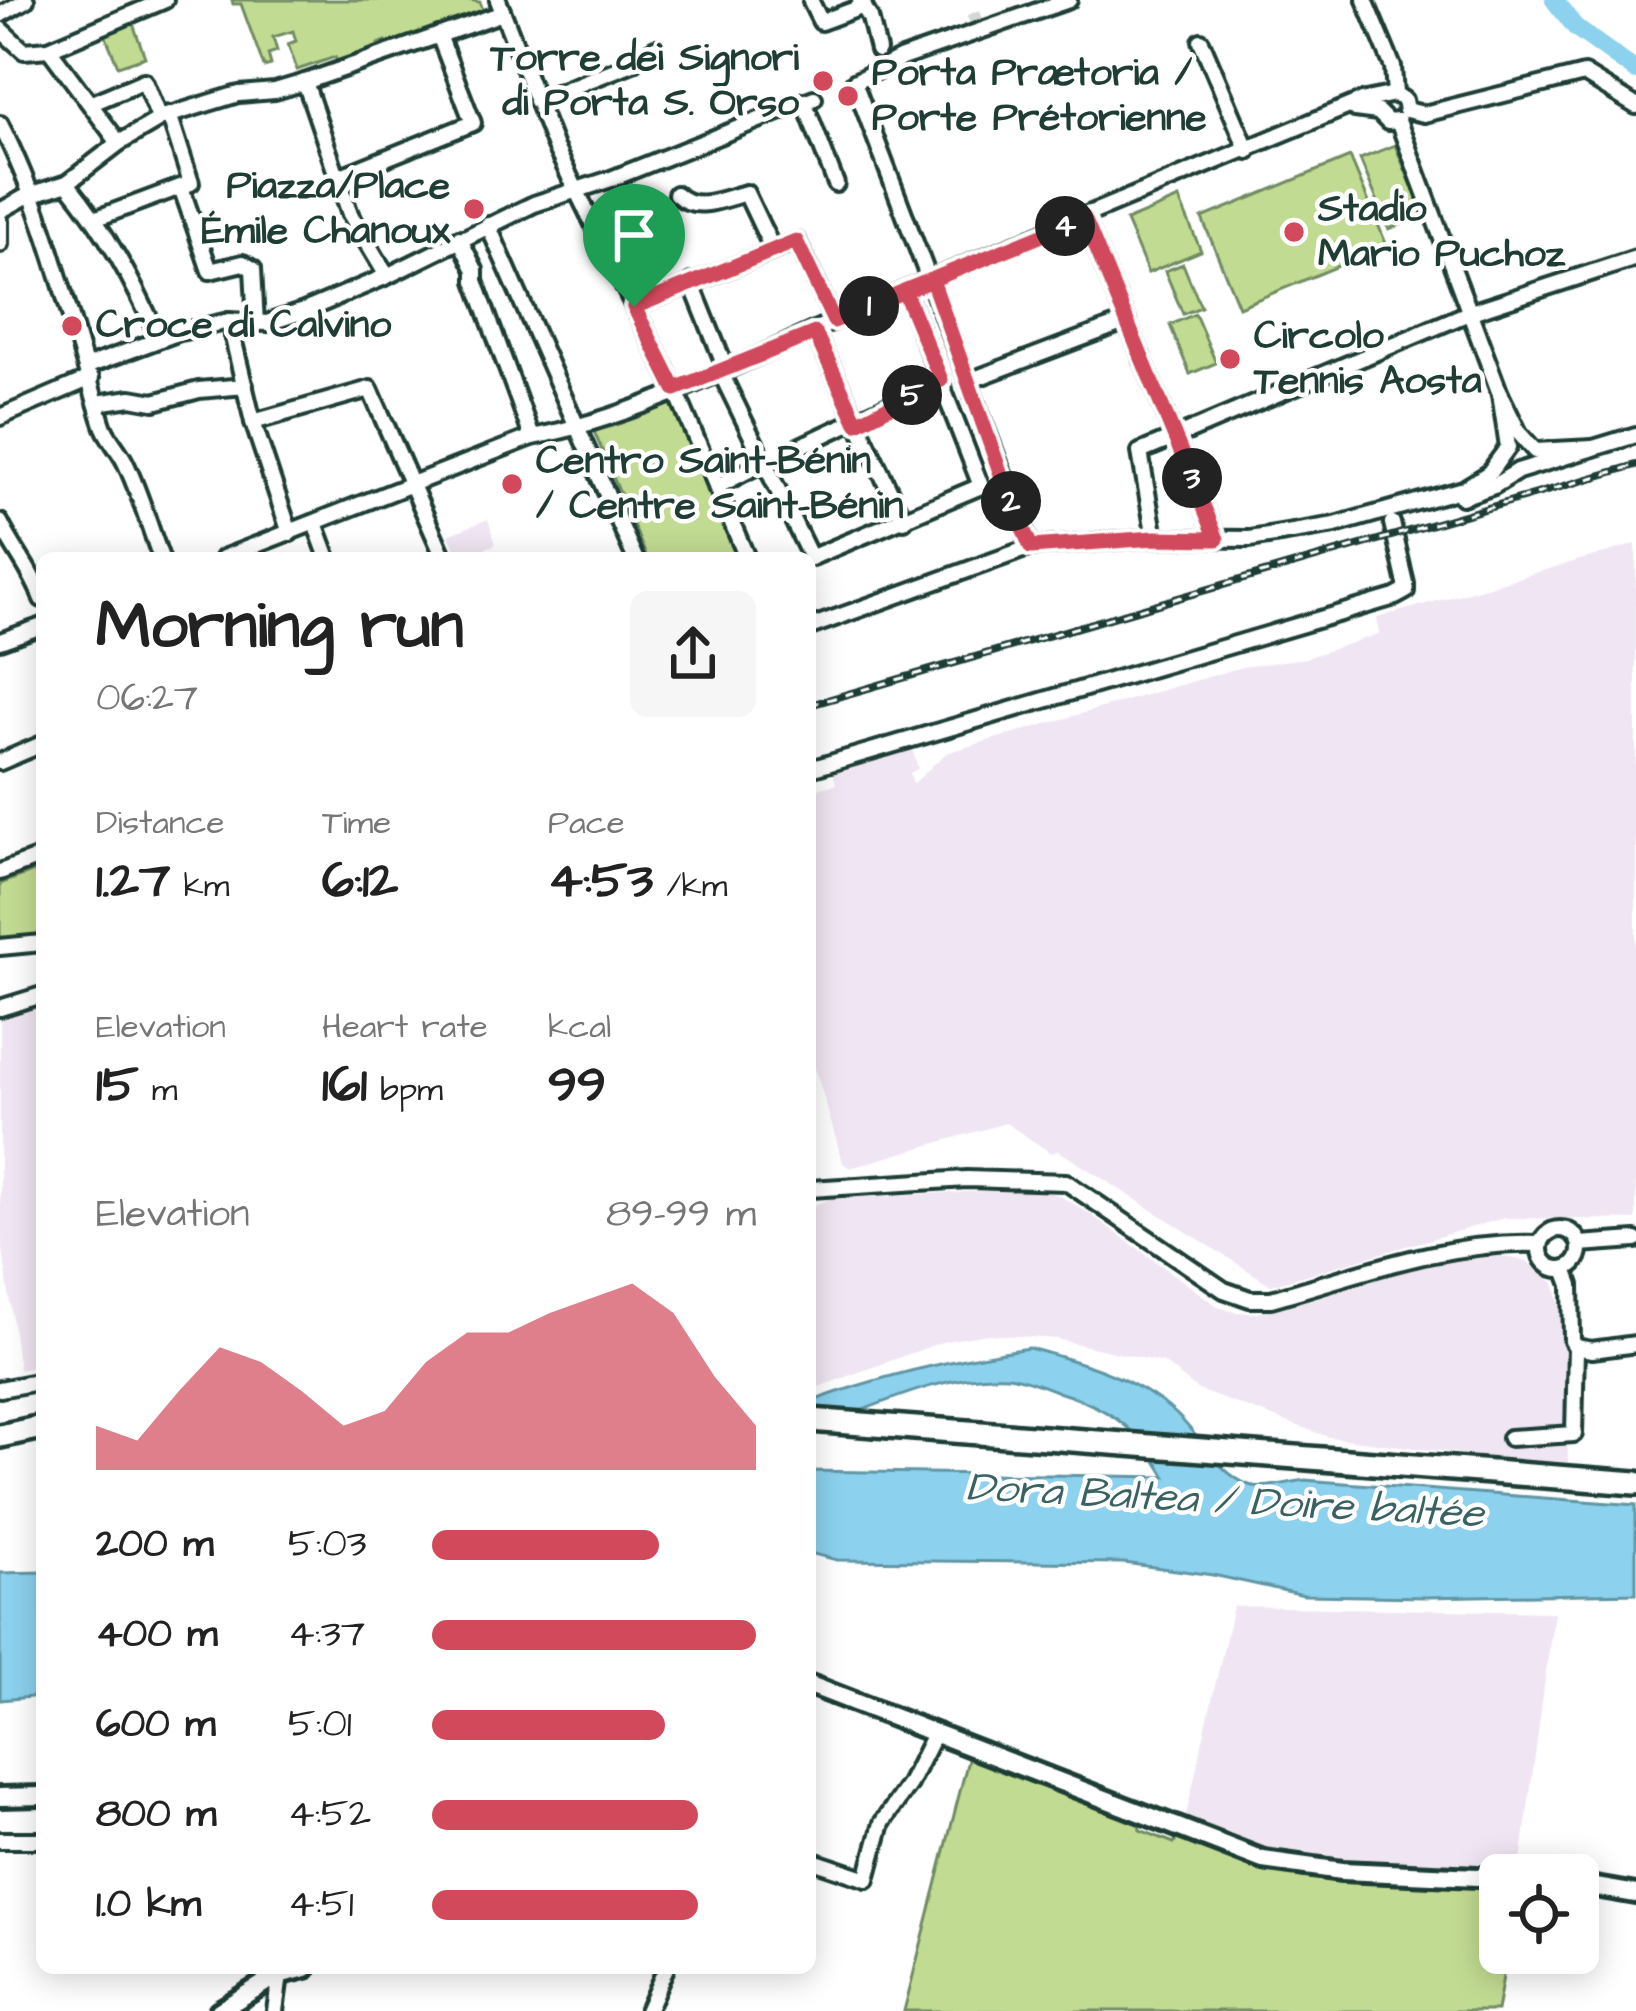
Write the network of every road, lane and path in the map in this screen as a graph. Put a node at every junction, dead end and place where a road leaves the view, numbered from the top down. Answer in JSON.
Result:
{"nodes":[{"id":1,"x":26,"y":0,"type":"edge"},
{"id":2,"x":165,"y":0,"type":"edge"},
{"id":3,"x":1069,"y":0,"type":"edge"},
{"id":4,"x":1365,"y":0,"type":"edge"},
{"id":5,"x":811,"y":2,"type":"edge"},
{"id":6,"x":862,"y":3,"type":"edge"},
{"id":7,"x":1044,"y":4,"type":"edge"},
{"id":8,"x":501,"y":6,"type":"edge"},
{"id":9,"x":0,"y":15,"type":"edge"},
{"id":10,"x":0,"y":29,"type":"edge"},
{"id":11,"x":439,"y":35,"type":"junction"},
{"id":12,"x":1201,"y":40,"type":"dead end"},
{"id":13,"x":655,"y":48,"type":"dead end"},
{"id":14,"x":49,"y":49,"type":"junction"},
{"id":15,"x":881,"y":59,"type":"junction"},
{"id":16,"x":305,"y":82,"type":"junction"},
{"id":17,"x":536,"y":101,"type":"junction"},
{"id":18,"x":1384,"y":102,"type":"junction"},
{"id":19,"x":92,"y":103,"type":"junction"},
{"id":20,"x":1636,"y":106,"type":"edge"},
{"id":21,"x":164,"y":116,"type":"junction"},
{"id":22,"x":1402,"y":116,"type":"junction"},
{"id":23,"x":0,"y":124,"type":"edge"},
{"id":24,"x":119,"y":143,"type":"junction"},
{"id":25,"x":1248,"y":151,"type":"junction"},
{"id":26,"x":336,"y":178,"type":"junction"},
{"id":27,"x":67,"y":183,"type":"junction"},
{"id":28,"x":836,"y":184,"type":"dead end"},
{"id":29,"x":181,"y":187,"type":"junction"},
{"id":30,"x":575,"y":190,"type":"junction"},
{"id":31,"x":34,"y":194,"type":"junction"},
{"id":32,"x":676,"y":194,"type":"dead end"},
{"id":33,"x":0,"y":211,"type":"edge"},
{"id":34,"x":97,"y":218,"type":"junction"},
{"id":35,"x":1084,"y":218,"type":"junction"},
{"id":36,"x":0,"y":221,"type":"edge"},
{"id":37,"x":488,"y":225,"type":"junction"},
{"id":38,"x":460,"y":238,"type":"junction"},
{"id":39,"x":0,"y":244,"type":"edge"},
{"id":40,"x":773,"y":250,"type":"junction"},
{"id":41,"x":1636,"y":258,"type":"edge"},
{"id":42,"x":387,"y":276,"type":"junction"},
{"id":43,"x":932,"y":280,"type":"junction"},
{"id":44,"x":691,"y":282,"type":"junction"},
{"id":45,"x":904,"y":291,"type":"junction"},
{"id":46,"x":634,"y":307,"type":"junction"},
{"id":47,"x":1471,"y":311,"type":"junction"},
{"id":48,"x":229,"y":321,"type":"junction"},
{"id":49,"x":834,"y":321,"type":"junction"},
{"id":50,"x":1127,"y":321,"type":"junction"},
{"id":51,"x":256,"y":324,"type":"junction"},
{"id":52,"x":815,"y":333,"type":"junction"},
{"id":53,"x":159,"y":339,"type":"junction"},
{"id":54,"x":723,"y":370,"type":"junction"},
{"id":55,"x":89,"y":372,"type":"junction"},
{"id":56,"x":941,"y":380,"type":"junction"},
{"id":57,"x":968,"y":382,"type":"junction"},
{"id":58,"x":245,"y":386,"type":"junction"},
{"id":59,"x":675,"y":389,"type":"junction"},
{"id":60,"x":1500,"y":394,"type":"junction"},
{"id":61,"x":97,"y":403,"type":"junction"},
{"id":62,"x":0,"y":417,"type":"edge"},
{"id":63,"x":253,"y":422,"type":"junction"},
{"id":64,"x":857,"y":423,"type":"junction"},
{"id":65,"x":579,"y":428,"type":"junction"},
{"id":66,"x":1636,"y":434,"type":"edge"},
{"id":67,"x":532,"y":437,"type":"junction"},
{"id":68,"x":1175,"y":437,"type":"junction"},
{"id":69,"x":1530,"y":446,"type":"junction"},
{"id":70,"x":1593,"y":448,"type":"junction"},
{"id":71,"x":794,"y":449,"type":"dead end"},
{"id":72,"x":1506,"y":451,"type":"junction"},
{"id":73,"x":765,"y":462,"type":"junction"},
{"id":74,"x":1524,"y":470,"type":"junction"},
{"id":75,"x":1475,"y":483,"type":"junction"},
{"id":76,"x":413,"y":484,"type":"junction"},
{"id":77,"x":716,"y":487,"type":"junction"},
{"id":78,"x":1395,"y":519,"type":"junction"},
{"id":79,"x":904,"y":520,"type":"junction"},
{"id":80,"x":0,"y":522,"type":"edge"},
{"id":81,"x":314,"y":524,"type":"junction"},
{"id":82,"x":1335,"y":525,"type":"junction"},
{"id":83,"x":290,"y":533,"type":"junction"},
{"id":84,"x":1155,"y":538,"type":"junction"},
{"id":85,"x":1217,"y":539,"type":"junction"},
{"id":86,"x":1031,"y":547,"type":"junction"},
{"id":87,"x":6,"y":549,"type":"edge"},
{"id":88,"x":159,"y":552,"type":"edge"},
{"id":89,"x":239,"y":552,"type":"edge"},
{"id":90,"x":326,"y":552,"type":"edge"},
{"id":91,"x":441,"y":552,"type":"edge"},
{"id":92,"x":632,"y":552,"type":"edge"},
{"id":93,"x":744,"y":552,"type":"edge"},
{"id":94,"x":807,"y":552,"type":"edge"},
{"id":95,"x":816,"y":556,"type":"edge"},
{"id":96,"x":36,"y":584,"type":"edge"},
{"id":97,"x":816,"y":625,"type":"edge"},
{"id":98,"x":36,"y":628,"type":"edge"},
{"id":99,"x":0,"y":641,"type":"edge"},
{"id":100,"x":36,"y":747,"type":"edge"},
{"id":101,"x":0,"y":762,"type":"edge"},
{"id":102,"x":816,"y":767,"type":"edge"},
{"id":103,"x":36,"y":858,"type":"edge"},
{"id":104,"x":0,"y":872,"type":"edge"},
{"id":105,"x":36,"y":944,"type":"edge"},
{"id":106,"x":0,"y":947,"type":"edge"},
{"id":107,"x":36,"y":997,"type":"edge"},
{"id":108,"x":0,"y":1008,"type":"edge"},
{"id":109,"x":816,"y":1190,"type":"edge"},
{"id":110,"x":1636,"y":1240,"type":"edge"},
{"id":111,"x":1540,"y":1244,"type":"junction"},
{"id":112,"x":1580,"y":1244,"type":"junction"},
{"id":113,"x":1564,"y":1269,"type":"junction"},
{"id":114,"x":1636,"y":1344,"type":"edge"},
{"id":115,"x":1576,"y":1347,"type":"junction"},
{"id":116,"x":36,"y":1382,"type":"edge"},
{"id":117,"x":0,"y":1389,"type":"edge"},
{"id":118,"x":36,"y":1415,"type":"edge"},
{"id":119,"x":816,"y":1421,"type":"edge"},
{"id":120,"x":0,"y":1422,"type":"edge"},
{"id":121,"x":36,"y":1428,"type":"edge"},
{"id":122,"x":816,"y":1434,"type":"edge"},
{"id":123,"x":0,"y":1436,"type":"edge"},
{"id":124,"x":1510,"y":1438,"type":"dead end"},
{"id":125,"x":1337,"y":1467,"type":"junction"},
{"id":126,"x":1636,"y":1484,"type":"edge"},
{"id":127,"x":1636,"y":1496,"type":"edge"},
{"id":128,"x":816,"y":1687,"type":"edge"},
{"id":129,"x":934,"y":1734,"type":"junction"},
{"id":130,"x":36,"y":1796,"type":"edge"},
{"id":131,"x":0,"y":1797,"type":"edge"},
{"id":132,"x":0,"y":1840,"type":"edge"},
{"id":133,"x":36,"y":1840,"type":"edge"},
{"id":134,"x":816,"y":1862,"type":"edge"},
{"id":135,"x":1479,"y":1877,"type":"edge"},
{"id":136,"x":1599,"y":1888,"type":"edge"},
{"id":137,"x":1636,"y":1894,"type":"edge"},
{"id":138,"x":276,"y":1974,"type":"edge"},
{"id":139,"x":279,"y":1974,"type":"edge"},
{"id":140,"x":663,"y":1974,"type":"edge"},
{"id":141,"x":220,"y":2011,"type":"edge"},
{"id":142,"x":274,"y":2011,"type":"edge"},
{"id":143,"x":647,"y":2011,"type":"edge"}],
"edges":[{"from":1,"to":9,"type":"street"},
{"from":2,"to":14,"type":"street"},
{"from":3,"to":7,"type":"street"},
{"from":4,"to":18,"type":"street"},
{"from":5,"to":6,"type":"street"},
{"from":6,"to":15,"type":"street"},
{"from":7,"to":15,"type":"street"},
{"from":8,"to":11,"type":"street"},
{"from":8,"to":17,"type":"street"},
{"from":10,"to":14,"type":"street"},
{"from":11,"to":16,"type":"street"},
{"from":11,"to":26,"type":"street"},
{"from":12,"to":25,"type":"street"},
{"from":13,"to":17,"type":"street"},
{"from":14,"to":19,"type":"street"},
{"from":15,"to":43,"type":"street"},
{"from":16,"to":21,"type":"street"},
{"from":16,"to":26,"type":"street"},
{"from":17,"to":30,"type":"street"},
{"from":18,"to":22,"type":"street"},
{"from":18,"to":22,"type":"street"},
{"from":18,"to":25,"type":"street"},
{"from":19,"to":21,"type":"street"},
{"from":19,"to":24,"type":"street"},
{"from":20,"to":22,"type":"street"},
{"from":21,"to":24,"type":"street"},
{"from":21,"to":29,"type":"street"},
{"from":22,"to":47,"type":"street"},
{"from":23,"to":31,"type":"street"},
{"from":24,"to":27,"type":"street"},
{"from":25,"to":35,"type":"street"},
{"from":26,"to":42,"type":"street"},
{"from":27,"to":31,"type":"street"},
{"from":27,"to":34,"type":"street"},
{"from":28,"to":30,"type":"street"},
{"from":29,"to":34,"type":"street"},
{"from":29,"to":51,"type":"street"},
{"from":30,"to":37,"type":"street"},
{"from":30,"to":46,"type":"street"},
{"from":31,"to":33,"type":"street"},
{"from":31,"to":55,"type":"street"},
{"from":32,"to":40,"type":"street"},
{"from":34,"to":53,"type":"street"},
{"from":35,"to":43,"type":"street"},
{"from":35,"to":50,"type":"street"},
{"from":36,"to":39,"type":"street"},
{"from":37,"to":38,"type":"street"},
{"from":37,"to":65,"type":"street"},
{"from":38,"to":42,"type":"street"},
{"from":38,"to":67,"type":"street"},
{"from":40,"to":44,"type":"street"},
{"from":40,"to":49,"type":"street"},
{"from":41,"to":47,"type":"street"},
{"from":42,"to":51,"type":"street"},
{"from":43,"to":45,"type":"street"},
{"from":43,"to":57,"type":"street"},
{"from":44,"to":46,"type":"street"},
{"from":44,"to":54,"type":"street"},
{"from":45,"to":49,"type":"street"},
{"from":45,"to":56,"type":"street"},
{"from":46,"to":59,"type":"street"},
{"from":47,"to":60,"type":"street"},
{"from":47,"to":68,"type":"street"},
{"from":48,"to":51,"type":"street"},
{"from":48,"to":53,"type":"street"},
{"from":48,"to":58,"type":"street"},
{"from":49,"to":52,"type":"street"},
{"from":50,"to":57,"type":"street"},
{"from":50,"to":68,"type":"street"},
{"from":52,"to":54,"type":"street"},
{"from":52,"to":64,"type":"street"},
{"from":53,"to":55,"type":"street"},
{"from":54,"to":59,"type":"street"},
{"from":54,"to":73,"type":"street"},
{"from":55,"to":61,"type":"street"},
{"from":55,"to":62,"type":"street"},
{"from":56,"to":64,"type":"street"},
{"from":56,"to":79,"type":"street"},
{"from":57,"to":86,"type":"street"},
{"from":58,"to":61,"type":"street"},
{"from":58,"to":63,"type":"street"},
{"from":59,"to":65,"type":"street"},
{"from":59,"to":77,"type":"street"},
{"from":60,"to":69,"type":"street"},
{"from":60,"to":72,"type":"street"},
{"from":61,"to":88,"type":"street"},
{"from":63,"to":76,"type":"street"},
{"from":63,"to":83,"type":"street"},
{"from":64,"to":71,"type":"street"},
{"from":64,"to":79,"type":"street"},
{"from":65,"to":67,"type":"street"},
{"from":65,"to":92,"type":"street"},
{"from":66,"to":70,"type":"street"},
{"from":67,"to":76,"type":"street"},
{"from":68,"to":84,"type":"street"},
{"from":68,"to":85,"type":"street"},
{"from":69,"to":70,"type":"street"},
{"from":69,"to":72,"type":"street"},
{"from":69,"to":74,"type":"street"},
{"from":70,"to":74,"type":"street"},
{"from":72,"to":74,"type":"street"},
{"from":72,"to":75,"type":"street"},
{"from":73,"to":77,"type":"street"},
{"from":73,"to":94,"type":"street"},
{"from":74,"to":78,"type":"street"},
{"from":75,"to":78,"type":"street"},
{"from":75,"to":82,"type":"street"},
{"from":76,"to":81,"type":"street"},
{"from":76,"to":91,"type":"street"},
{"from":77,"to":93,"type":"street"},
{"from":78,"to":82,"type":"street"},
{"from":78,"to":102,"type":"street"},
{"from":79,"to":95,"type":"street"},
{"from":80,"to":87,"type":"street"},
{"from":81,"to":83,"type":"street"},
{"from":81,"to":90,"type":"street"},
{"from":82,"to":85,"type":"street"},
{"from":83,"to":89,"type":"street"},
{"from":84,"to":85,"type":"street"},
{"from":84,"to":86,"type":"street"},
{"from":86,"to":97,"type":"street"},
{"from":87,"to":96,"type":"street"},
{"from":98,"to":99,"type":"street"},
{"from":100,"to":101,"type":"street"},
{"from":103,"to":104,"type":"street"},
{"from":105,"to":106,"type":"street"},
{"from":107,"to":108,"type":"street"},
{"from":109,"to":111,"type":"street"},
{"from":110,"to":112,"type":"street"},
{"from":111,"to":112,"type":"street"},
{"from":111,"to":113,"type":"street"},
{"from":112,"to":113,"type":"street"},
{"from":113,"to":115,"type":"street"},
{"from":114,"to":115,"type":"street"},
{"from":115,"to":124,"type":"street"},
{"from":116,"to":117,"type":"street"},
{"from":118,"to":120,"type":"highway"},
{"from":119,"to":125,"type":"highway"},
{"from":121,"to":123,"type":"highway"},
{"from":122,"to":125,"type":"highway"},
{"from":125,"to":126,"type":"highway"},
{"from":125,"to":127,"type":"highway"},
{"from":128,"to":129,"type":"main road"},
{"from":129,"to":134,"type":"street"},
{"from":129,"to":135,"type":"main road"},
{"from":130,"to":131,"type":"main road"},
{"from":132,"to":133,"type":"street"},
{"from":136,"to":137,"type":"main road"},
{"from":138,"to":141,"type":"main road"},
{"from":139,"to":142,"type":"street"},
{"from":140,"to":143,"type":"street"}]}
